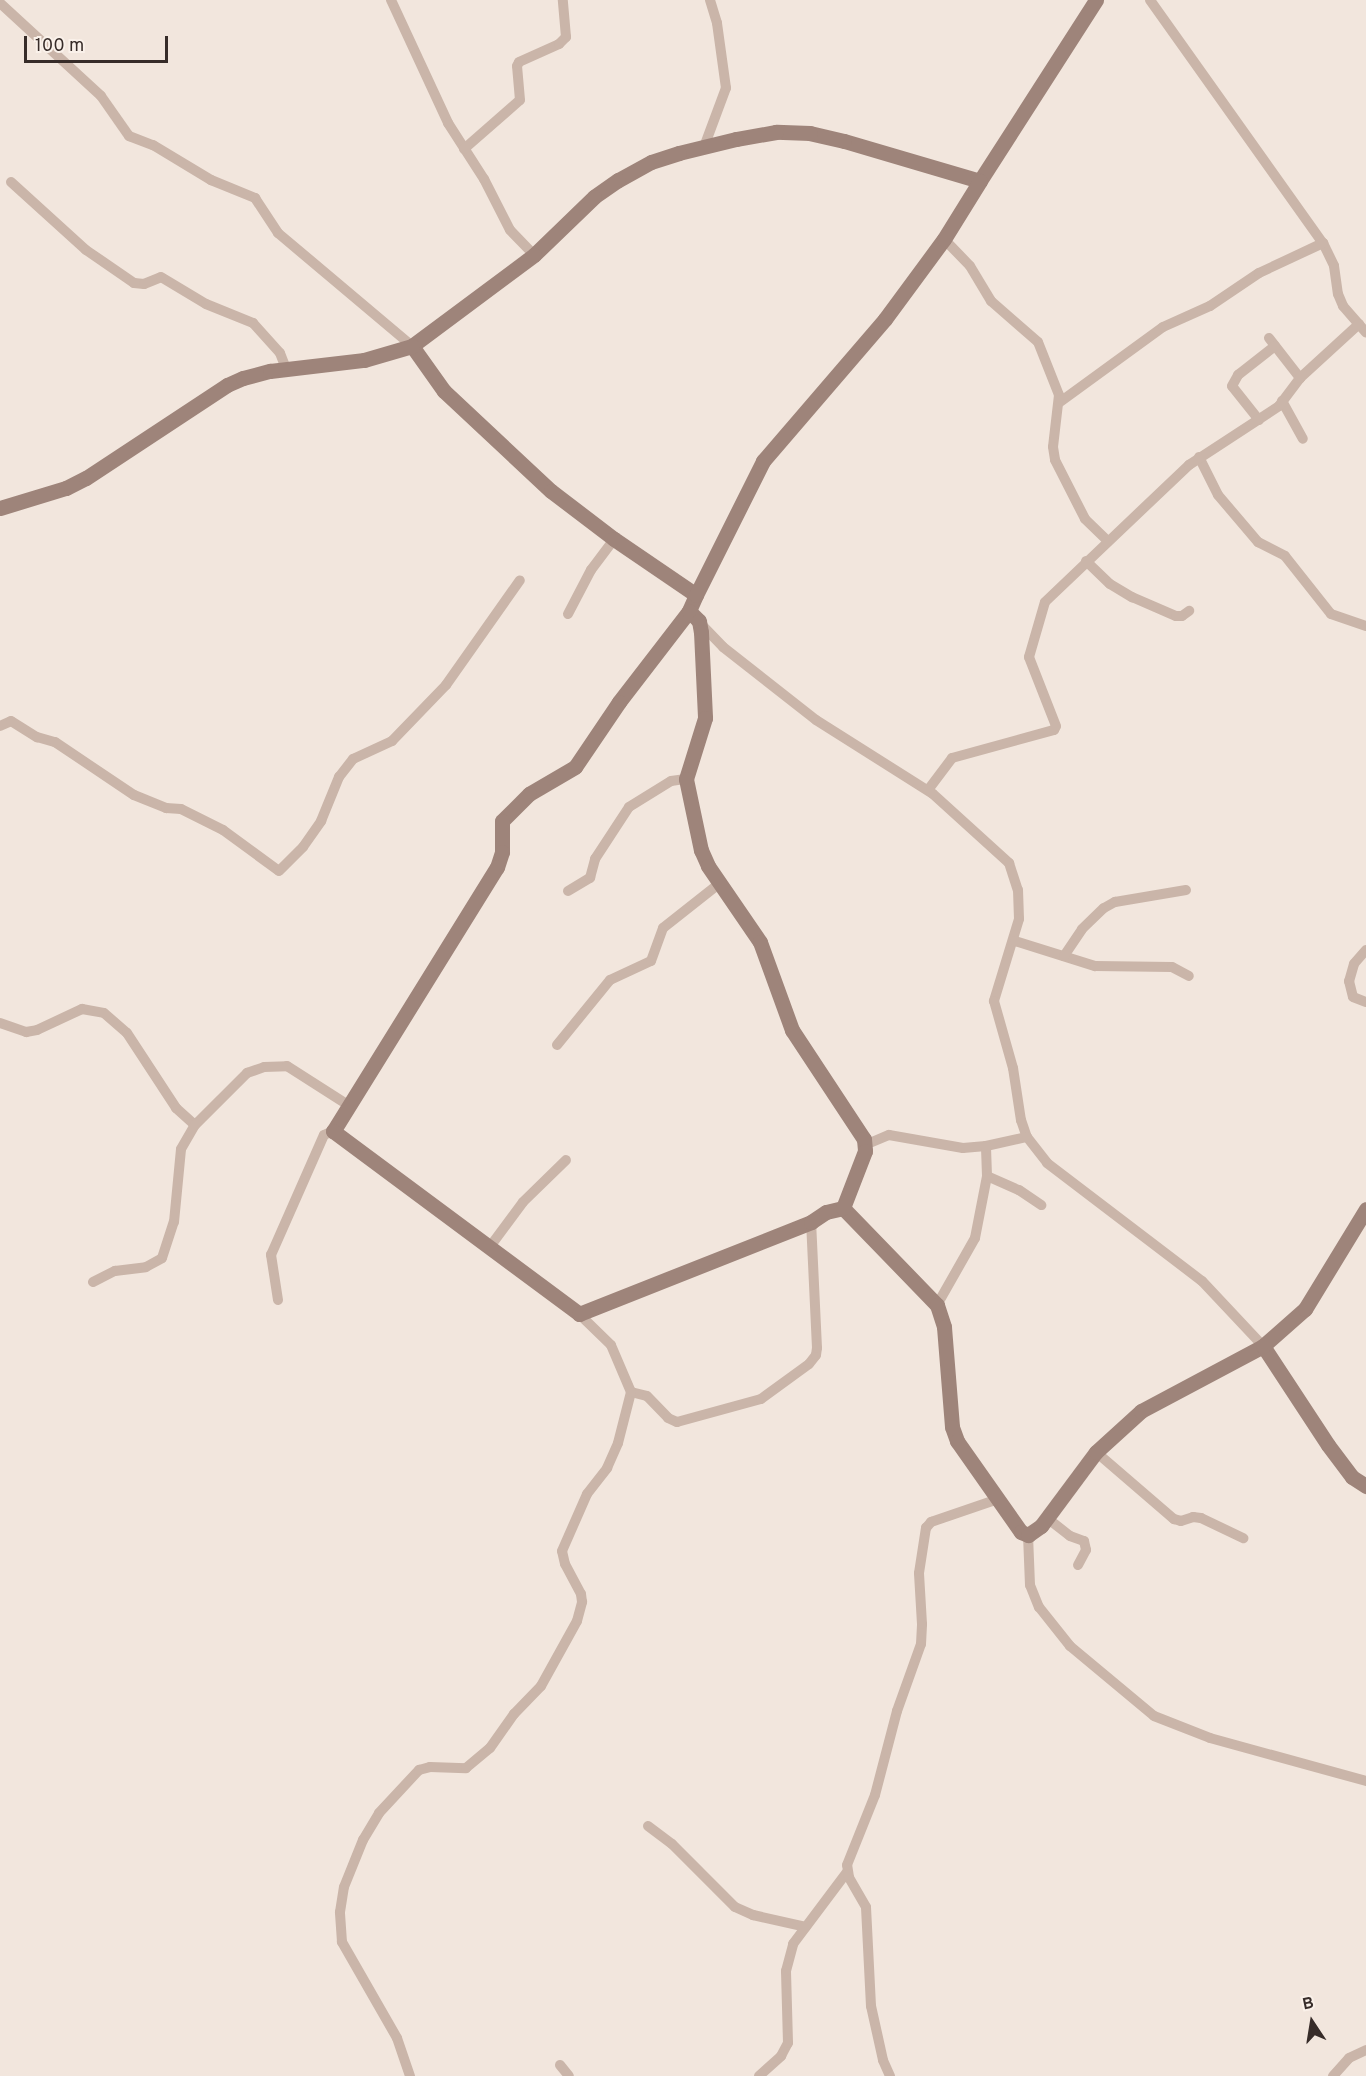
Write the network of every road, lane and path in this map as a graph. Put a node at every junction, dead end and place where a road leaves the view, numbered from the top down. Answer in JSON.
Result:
{"nodes":[{"id":1,"x":392,"y":0,"type":"edge"},
{"id":2,"x":563,"y":0,"type":"edge"},
{"id":3,"x":710,"y":0,"type":"edge"},
{"id":4,"x":1096,"y":0,"type":"edge"},
{"id":5,"x":1150,"y":0,"type":"edge"},
{"id":6,"x":0,"y":3,"type":"edge"},
{"id":7,"x":704,"y":147,"type":"junction"},
{"id":8,"x":464,"y":149,"type":"junction"},
{"id":9,"x":980,"y":181,"type":"junction"},
{"id":10,"x":11,"y":182,"type":"dead end"},
{"id":11,"x":944,"y":239,"type":"junction"},
{"id":12,"x":1323,"y":243,"type":"junction"},
{"id":13,"x":534,"y":255,"type":"junction"},
{"id":14,"x":1362,"y":328,"type":"edge"},
{"id":15,"x":412,"y":346,"type":"junction"},
{"id":16,"x":287,"y":371,"type":"junction"},
{"id":17,"x":1300,"y":378,"type":"junction"},
{"id":18,"x":1060,"y":402,"type":"junction"},
{"id":19,"x":1282,"y":402,"type":"junction"},
{"id":20,"x":1259,"y":420,"type":"junction"},
{"id":21,"x":1303,"y":439,"type":"dead end"},
{"id":22,"x":1199,"y":457,"type":"junction"},
{"id":23,"x":0,"y":508,"type":"edge"},
{"id":24,"x":614,"y":539,"type":"junction"},
{"id":25,"x":1108,"y":541,"type":"junction"},
{"id":26,"x":1086,"y":561,"type":"junction"},
{"id":27,"x":520,"y":580,"type":"dead end"},
{"id":28,"x":696,"y":596,"type":"junction"},
{"id":29,"x":1189,"y":611,"type":"dead end"},
{"id":30,"x":568,"y":614,"type":"dead end"},
{"id":31,"x":694,"y":616,"type":"junction"},
{"id":32,"x":1366,"y":626,"type":"edge"},
{"id":33,"x":0,"y":726,"type":"edge"},
{"id":34,"x":686,"y":779,"type":"junction"},
{"id":35,"x":928,"y":790,"type":"junction"},
{"id":36,"x":720,"y":883,"type":"junction"},
{"id":37,"x":1186,"y":890,"type":"dead end"},
{"id":38,"x":568,"y":891,"type":"dead end"},
{"id":39,"x":1015,"y":941,"type":"junction"},
{"id":40,"x":1366,"y":950,"type":"edge"},
{"id":41,"x":1064,"y":956,"type":"junction"},
{"id":42,"x":1189,"y":976,"type":"dead end"},
{"id":43,"x":1366,"y":1002,"type":"edge"},
{"id":44,"x":0,"y":1023,"type":"edge"},
{"id":45,"x":557,"y":1045,"type":"dead end"},
{"id":46,"x":348,"y":1105,"type":"junction"},
{"id":47,"x":195,"y":1125,"type":"junction"},
{"id":48,"x":333,"y":1131,"type":"junction"},
{"id":49,"x":1027,"y":1137,"type":"junction"},
{"id":50,"x":865,"y":1145,"type":"junction"},
{"id":51,"x":986,"y":1146,"type":"junction"},
{"id":52,"x":566,"y":1160,"type":"dead end"},
{"id":53,"x":987,"y":1176,"type":"junction"},
{"id":54,"x":1041,"y":1205,"type":"dead end"},
{"id":55,"x":843,"y":1208,"type":"junction"},
{"id":56,"x":1366,"y":1209,"type":"edge"},
{"id":57,"x":812,"y":1222,"type":"junction"},
{"id":58,"x":489,"y":1248,"type":"junction"},
{"id":59,"x":93,"y":1282,"type":"dead end"},
{"id":60,"x":278,"y":1300,"type":"dead end"},
{"id":61,"x":937,"y":1305,"type":"junction"},
{"id":62,"x":579,"y":1314,"type":"junction"},
{"id":63,"x":1263,"y":1346,"type":"junction"},
{"id":64,"x":631,"y":1392,"type":"junction"},
{"id":65,"x":1096,"y":1452,"type":"junction"},
{"id":66,"x":1366,"y":1486,"type":"edge"},
{"id":67,"x":998,"y":1499,"type":"junction"},
{"id":68,"x":1047,"y":1518,"type":"junction"},
{"id":69,"x":1028,"y":1535,"type":"junction"},
{"id":70,"x":1243,"y":1538,"type":"dead end"},
{"id":71,"x":1078,"y":1565,"type":"dead end"},
{"id":72,"x":1366,"y":1781,"type":"edge"},
{"id":73,"x":648,"y":1826,"type":"dead end"},
{"id":74,"x":847,"y":1872,"type":"junction"},
{"id":75,"x":806,"y":1927,"type":"junction"},
{"id":76,"x":1366,"y":2050,"type":"edge"},
{"id":77,"x":560,"y":2065,"type":"dead end"},
{"id":78,"x":410,"y":2076,"type":"edge"},
{"id":79,"x":569,"y":2076,"type":"edge"},
{"id":80,"x":759,"y":2076,"type":"edge"},
{"id":81,"x":890,"y":2076,"type":"edge"},
{"id":82,"x":1333,"y":2076,"type":"edge"}],
"edges":[{"from":1,"to":8,"type":"street"},
{"from":2,"to":8,"type":"street"},
{"from":3,"to":7,"type":"street"},
{"from":4,"to":9,"type":"street"},
{"from":5,"to":12,"type":"street"},
{"from":6,"to":15,"type":"street"},
{"from":7,"to":9,"type":"street"},
{"from":7,"to":13,"type":"street"},
{"from":8,"to":13,"type":"street"},
{"from":9,"to":11,"type":"street"},
{"from":10,"to":16,"type":"street"},
{"from":11,"to":18,"type":"street"},
{"from":11,"to":28,"type":"street"},
{"from":12,"to":14,"type":"street"},
{"from":12,"to":18,"type":"street"},
{"from":13,"to":15,"type":"street"},
{"from":14,"to":17,"type":"street"},
{"from":15,"to":16,"type":"street"},
{"from":15,"to":24,"type":"street"},
{"from":16,"to":23,"type":"street"},
{"from":17,"to":19,"type":"street"},
{"from":17,"to":20,"type":"street"},
{"from":18,"to":25,"type":"street"},
{"from":19,"to":20,"type":"street"},
{"from":19,"to":21,"type":"street"},
{"from":20,"to":22,"type":"street"},
{"from":22,"to":25,"type":"street"},
{"from":22,"to":32,"type":"street"},
{"from":24,"to":28,"type":"street"},
{"from":24,"to":30,"type":"street"},
{"from":25,"to":26,"type":"street"},
{"from":26,"to":29,"type":"street"},
{"from":26,"to":35,"type":"street"},
{"from":27,"to":33,"type":"street"},
{"from":28,"to":31,"type":"street"},
{"from":31,"to":34,"type":"street"},
{"from":31,"to":35,"type":"street"},
{"from":31,"to":46,"type":"street"},
{"from":34,"to":36,"type":"street"},
{"from":34,"to":38,"type":"street"},
{"from":35,"to":39,"type":"street"},
{"from":36,"to":45,"type":"street"},
{"from":36,"to":50,"type":"street"},
{"from":37,"to":41,"type":"street"},
{"from":39,"to":41,"type":"street"},
{"from":39,"to":49,"type":"street"},
{"from":40,"to":43,"type":"street"},
{"from":41,"to":42,"type":"street"},
{"from":44,"to":47,"type":"street"},
{"from":46,"to":47,"type":"street"},
{"from":46,"to":48,"type":"street"},
{"from":47,"to":59,"type":"street"},
{"from":48,"to":58,"type":"street"},
{"from":48,"to":60,"type":"street"},
{"from":49,"to":51,"type":"street"},
{"from":49,"to":63,"type":"street"},
{"from":50,"to":51,"type":"street"},
{"from":50,"to":55,"type":"street"},
{"from":51,"to":53,"type":"street"},
{"from":52,"to":58,"type":"street"},
{"from":53,"to":54,"type":"street"},
{"from":53,"to":61,"type":"street"},
{"from":55,"to":57,"type":"street"},
{"from":55,"to":61,"type":"street"},
{"from":56,"to":63,"type":"street"},
{"from":57,"to":62,"type":"street"},
{"from":57,"to":64,"type":"street"},
{"from":58,"to":62,"type":"street"},
{"from":61,"to":67,"type":"street"},
{"from":62,"to":64,"type":"street"},
{"from":63,"to":65,"type":"street"},
{"from":63,"to":66,"type":"street"},
{"from":64,"to":78,"type":"street"},
{"from":65,"to":68,"type":"street"},
{"from":65,"to":70,"type":"street"},
{"from":67,"to":69,"type":"street"},
{"from":67,"to":74,"type":"street"},
{"from":68,"to":69,"type":"street"},
{"from":68,"to":71,"type":"street"},
{"from":69,"to":72,"type":"street"},
{"from":73,"to":75,"type":"street"},
{"from":74,"to":75,"type":"street"},
{"from":74,"to":81,"type":"street"},
{"from":75,"to":80,"type":"street"},
{"from":76,"to":82,"type":"street"},
{"from":77,"to":79,"type":"street"}]}
